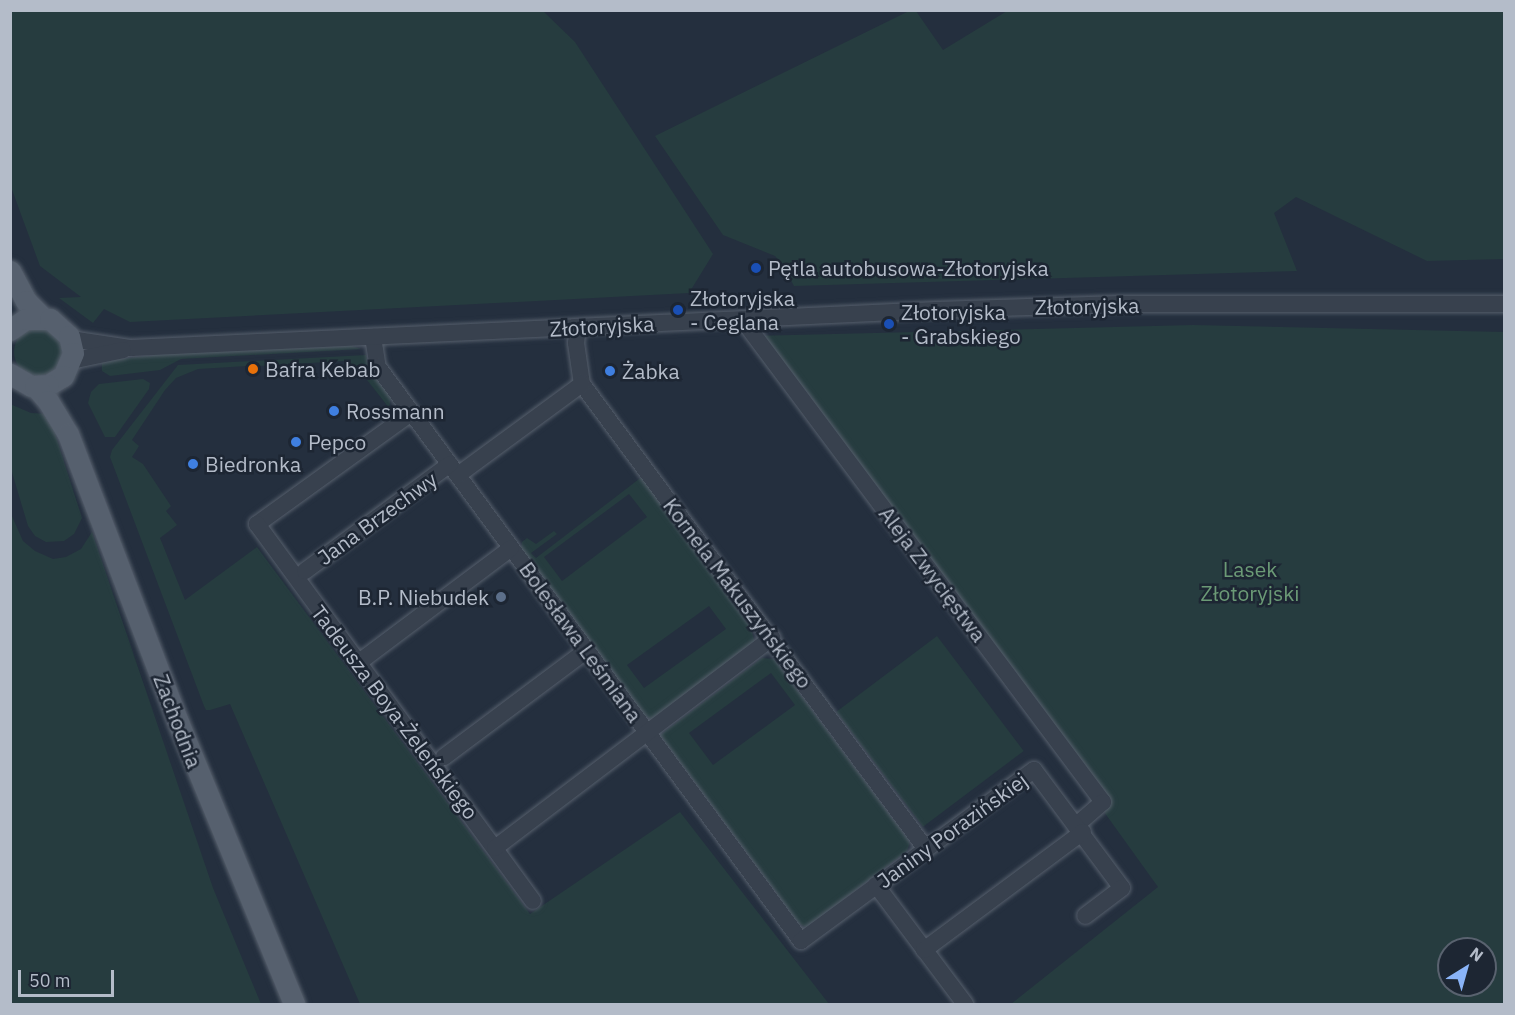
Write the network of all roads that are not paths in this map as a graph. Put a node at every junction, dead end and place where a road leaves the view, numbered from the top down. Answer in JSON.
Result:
{"nodes":[{"id":1,"x":10,"y":271,"type":"edge"},
{"id":2,"x":10,"y":293,"type":"edge"},
{"id":3,"x":1504,"y":304,"type":"edge"},
{"id":4,"x":42,"y":317,"type":"junction"},
{"id":5,"x":742,"y":319,"type":"junction"},
{"id":6,"x":13,"y":327,"type":"edge"},
{"id":7,"x":578,"y":327,"type":"junction"},
{"id":8,"x":373,"y":337,"type":"junction"},
{"id":9,"x":70,"y":339,"type":"junction"},
{"id":10,"x":131,"y":348,"type":"junction"},
{"id":11,"x":66,"y":370,"type":"junction"},
{"id":12,"x":10,"y":374,"type":"edge"},
{"id":13,"x":582,"y":384,"type":"junction"},
{"id":14,"x":35,"y":386,"type":"junction"},
{"id":15,"x":411,"y":413,"type":"junction"},
{"id":16,"x":68,"y":434,"type":"junction"},
{"id":17,"x":454,"y":470,"type":"junction"},
{"id":18,"x":511,"y":548,"type":"junction"},
{"id":19,"x":305,"y":571,"type":"dead end"},
{"id":20,"x":772,"y":638,"type":"junction"},
{"id":21,"x":587,"y":650,"type":"junction"},
{"id":22,"x":358,"y":663,"type":"junction"},
{"id":23,"x":648,"y":733,"type":"junction"},
{"id":24,"x":444,"y":757,"type":"dead end"},
{"id":25,"x":1080,"y":829,"type":"junction"},
{"id":26,"x":495,"y":848,"type":"junction"},
{"id":27,"x":926,"y":849,"type":"junction"},
{"id":28,"x":876,"y":885,"type":"junction"},
{"id":29,"x":533,"y":901,"type":"dead end"},
{"id":30,"x":1085,"y":916,"type":"dead end"},
{"id":31,"x":801,"y":941,"type":"joint"},
{"id":32,"x":924,"y":950,"type":"junction"},
{"id":33,"x":294,"y":1005,"type":"edge"},
{"id":34,"x":965,"y":1005,"type":"edge"}],
"edges":[{"from":1,"to":4,"type":"main road"},
{"from":2,"to":6,"type":"main road"},
{"from":3,"to":5,"type":"street","name":"Złotoryjska"},
{"from":4,"to":6,"type":"main road"},
{"from":4,"to":9,"type":"main road"},
{"from":5,"to":7,"type":"street","name":"Złotoryjska"},
{"from":5,"to":25,"type":"street","name":"Aleja Zwycięstwa"},
{"from":7,"to":8,"type":"street","name":"Złotoryjska"},
{"from":7,"to":13,"type":"street","name":"Kornela Makuszyńskiego"},
{"from":8,"to":10,"type":"street","name":"Złotoryjska"},
{"from":8,"to":15,"type":"street","name":"Bolesława Leśmiana"},
{"from":9,"to":10,"type":"street","name":"Złotoryjska"},
{"from":9,"to":11,"type":"main road","name":"Zachodnia"},
{"from":10,"to":11,"type":"street","name":"Złotoryjska"},
{"from":11,"to":14,"type":"main road"},
{"from":11,"to":16,"type":"main road","name":"Zachodnia"},
{"from":12,"to":14,"type":"main road"},
{"from":13,"to":17,"type":"street","name":"Jana Brzechwy"},
{"from":13,"to":20,"type":"street","name":"Kornela Makuszyńskiego"},
{"from":14,"to":16,"type":"main road","name":"Zachodnia"},
{"from":15,"to":17,"type":"street","name":"Bolesława Leśmiana"},
{"from":15,"to":22,"type":"street","name":"Tadeusza Boya-Żeleńskiego"},
{"from":16,"to":33,"type":"main road","name":"Zachodnia"},
{"from":17,"to":18,"type":"street","name":"Bolesława Leśmiana"},
{"from":17,"to":19,"type":"street","name":"Jana Brzechwy"},
{"from":18,"to":21,"type":"street","name":"Bolesława Leśmiana"},
{"from":18,"to":22,"type":"street"},
{"from":20,"to":23,"type":"street"},
{"from":20,"to":27,"type":"street","name":"Kornela Makuszyńskiego"},
{"from":21,"to":23,"type":"street","name":"Bolesława Leśmiana"},
{"from":21,"to":24,"type":"street"},
{"from":22,"to":26,"type":"street","name":"Tadeusza Boya-Żeleńskiego"},
{"from":23,"to":26,"type":"street"},
{"from":23,"to":31,"type":"street","name":"Bolesława Leśmiana"},
{"from":25,"to":27,"type":"street","name":"Janiny Porazińskiej"},
{"from":25,"to":30,"type":"street","name":"Janiny Porazińskiej"},
{"from":25,"to":32,"type":"street"},
{"from":26,"to":29,"type":"street","name":"Tadeusza Boya-Żeleńskiego"},
{"from":27,"to":28,"type":"street","name":"Janiny Porazińskiej"},
{"from":28,"to":31,"type":"street","name":"Janiny Porazińskiej"},
{"from":28,"to":32,"type":"street"},
{"from":32,"to":34,"type":"street"}]}
